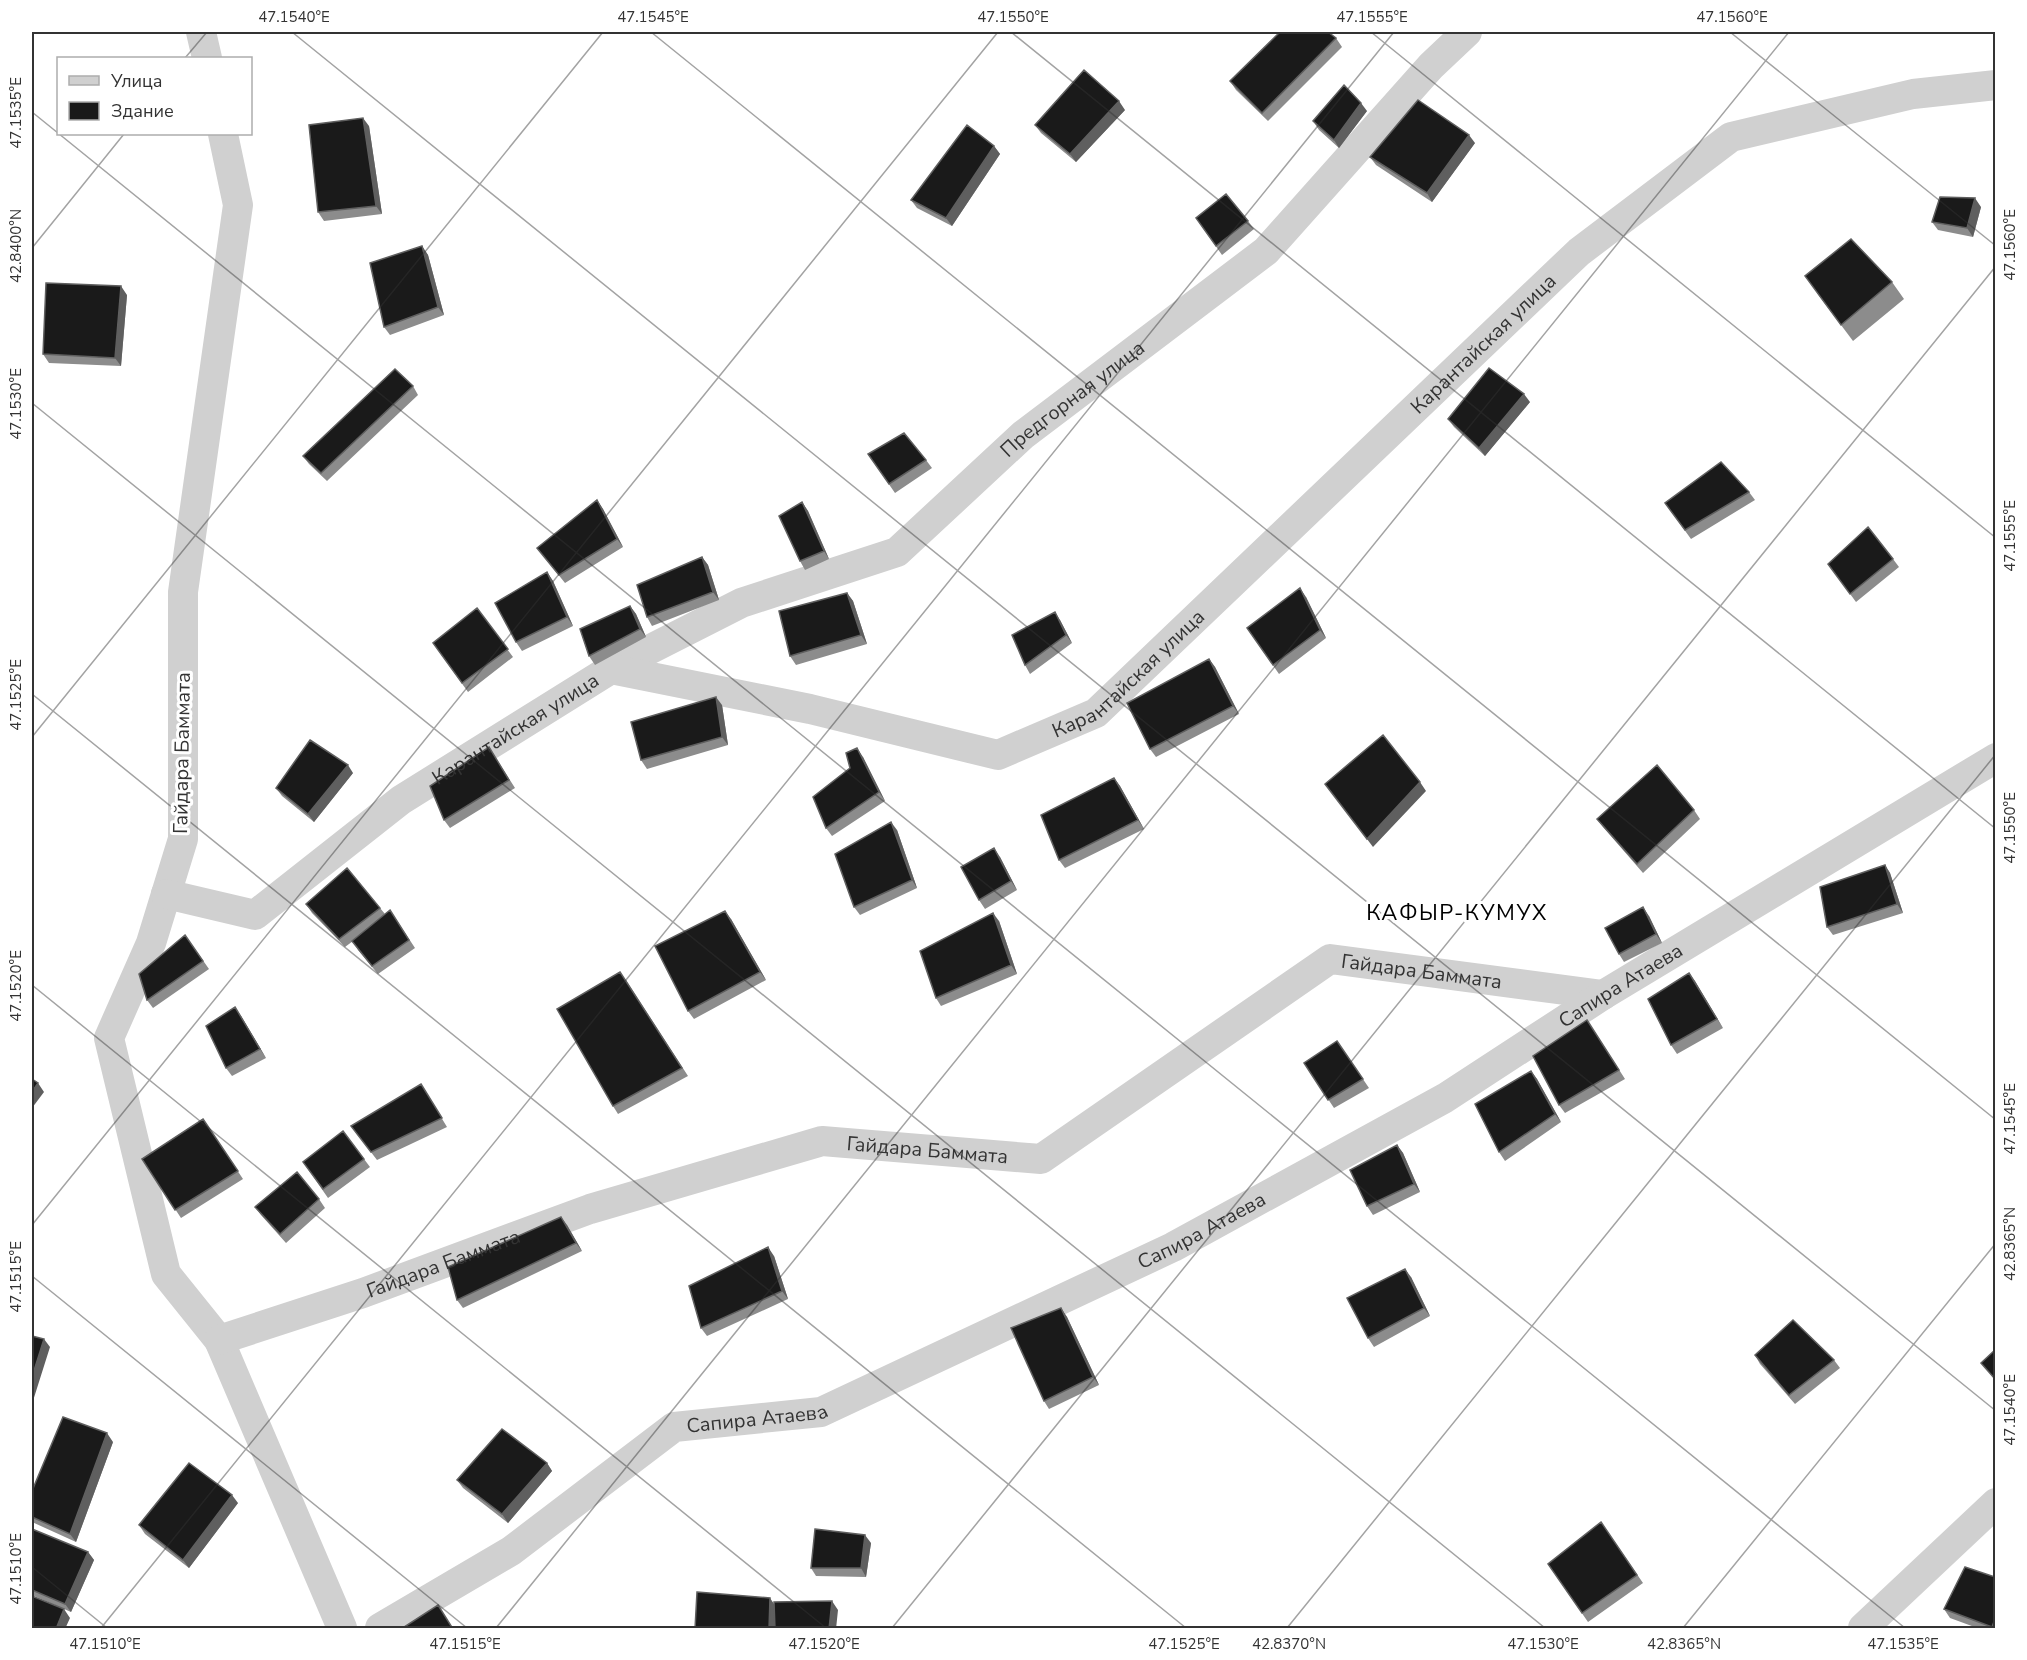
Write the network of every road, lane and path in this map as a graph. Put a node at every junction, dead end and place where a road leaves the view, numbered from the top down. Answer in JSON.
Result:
{"nodes":[{"id":1,"x":201,"y":32,"type":"edge"},
{"id":2,"x":1467,"y":32,"type":"edge"},
{"id":3,"x":207,"y":57,"type":"edge"},
{"id":4,"x":1995,"y":85,"type":"edge"},
{"id":5,"x":223,"y":135,"type":"edge"},
{"id":6,"x":611,"y":669,"type":"junction"},
{"id":7,"x":1995,"y":758,"type":"edge"},
{"id":8,"x":166,"y":894,"type":"junction"},
{"id":9,"x":1603,"y":995,"type":"junction"},
{"id":10,"x":219,"y":1340,"type":"junction"},
{"id":11,"x":1995,"y":1503,"type":"edge"},
{"id":12,"x":342,"y":1629,"type":"edge"},
{"id":13,"x":380,"y":1629,"type":"edge"},
{"id":14,"x":1863,"y":1629,"type":"edge"}],
"edges":[{"from":1,"to":3,"type":"street"},
{"from":2,"to":6,"type":"street","name":"Предгорная улица"},
{"from":4,"to":6,"type":"street","name":"Карантайская улица"},
{"from":5,"to":8,"type":"street","name":"Гайдара Баммата"},
{"from":6,"to":8,"type":"street","name":"Карантайская улица"},
{"from":7,"to":9,"type":"street","name":"Сапира Атаева"},
{"from":8,"to":10,"type":"street","name":"Гайдара Баммата"},
{"from":9,"to":10,"type":"street","name":"Гайдара Баммата"},
{"from":9,"to":13,"type":"street","name":"Сапира Атаева"},
{"from":10,"to":12,"type":"street","name":"Гайдара Баммата"},
{"from":11,"to":14,"type":"street"}]}
